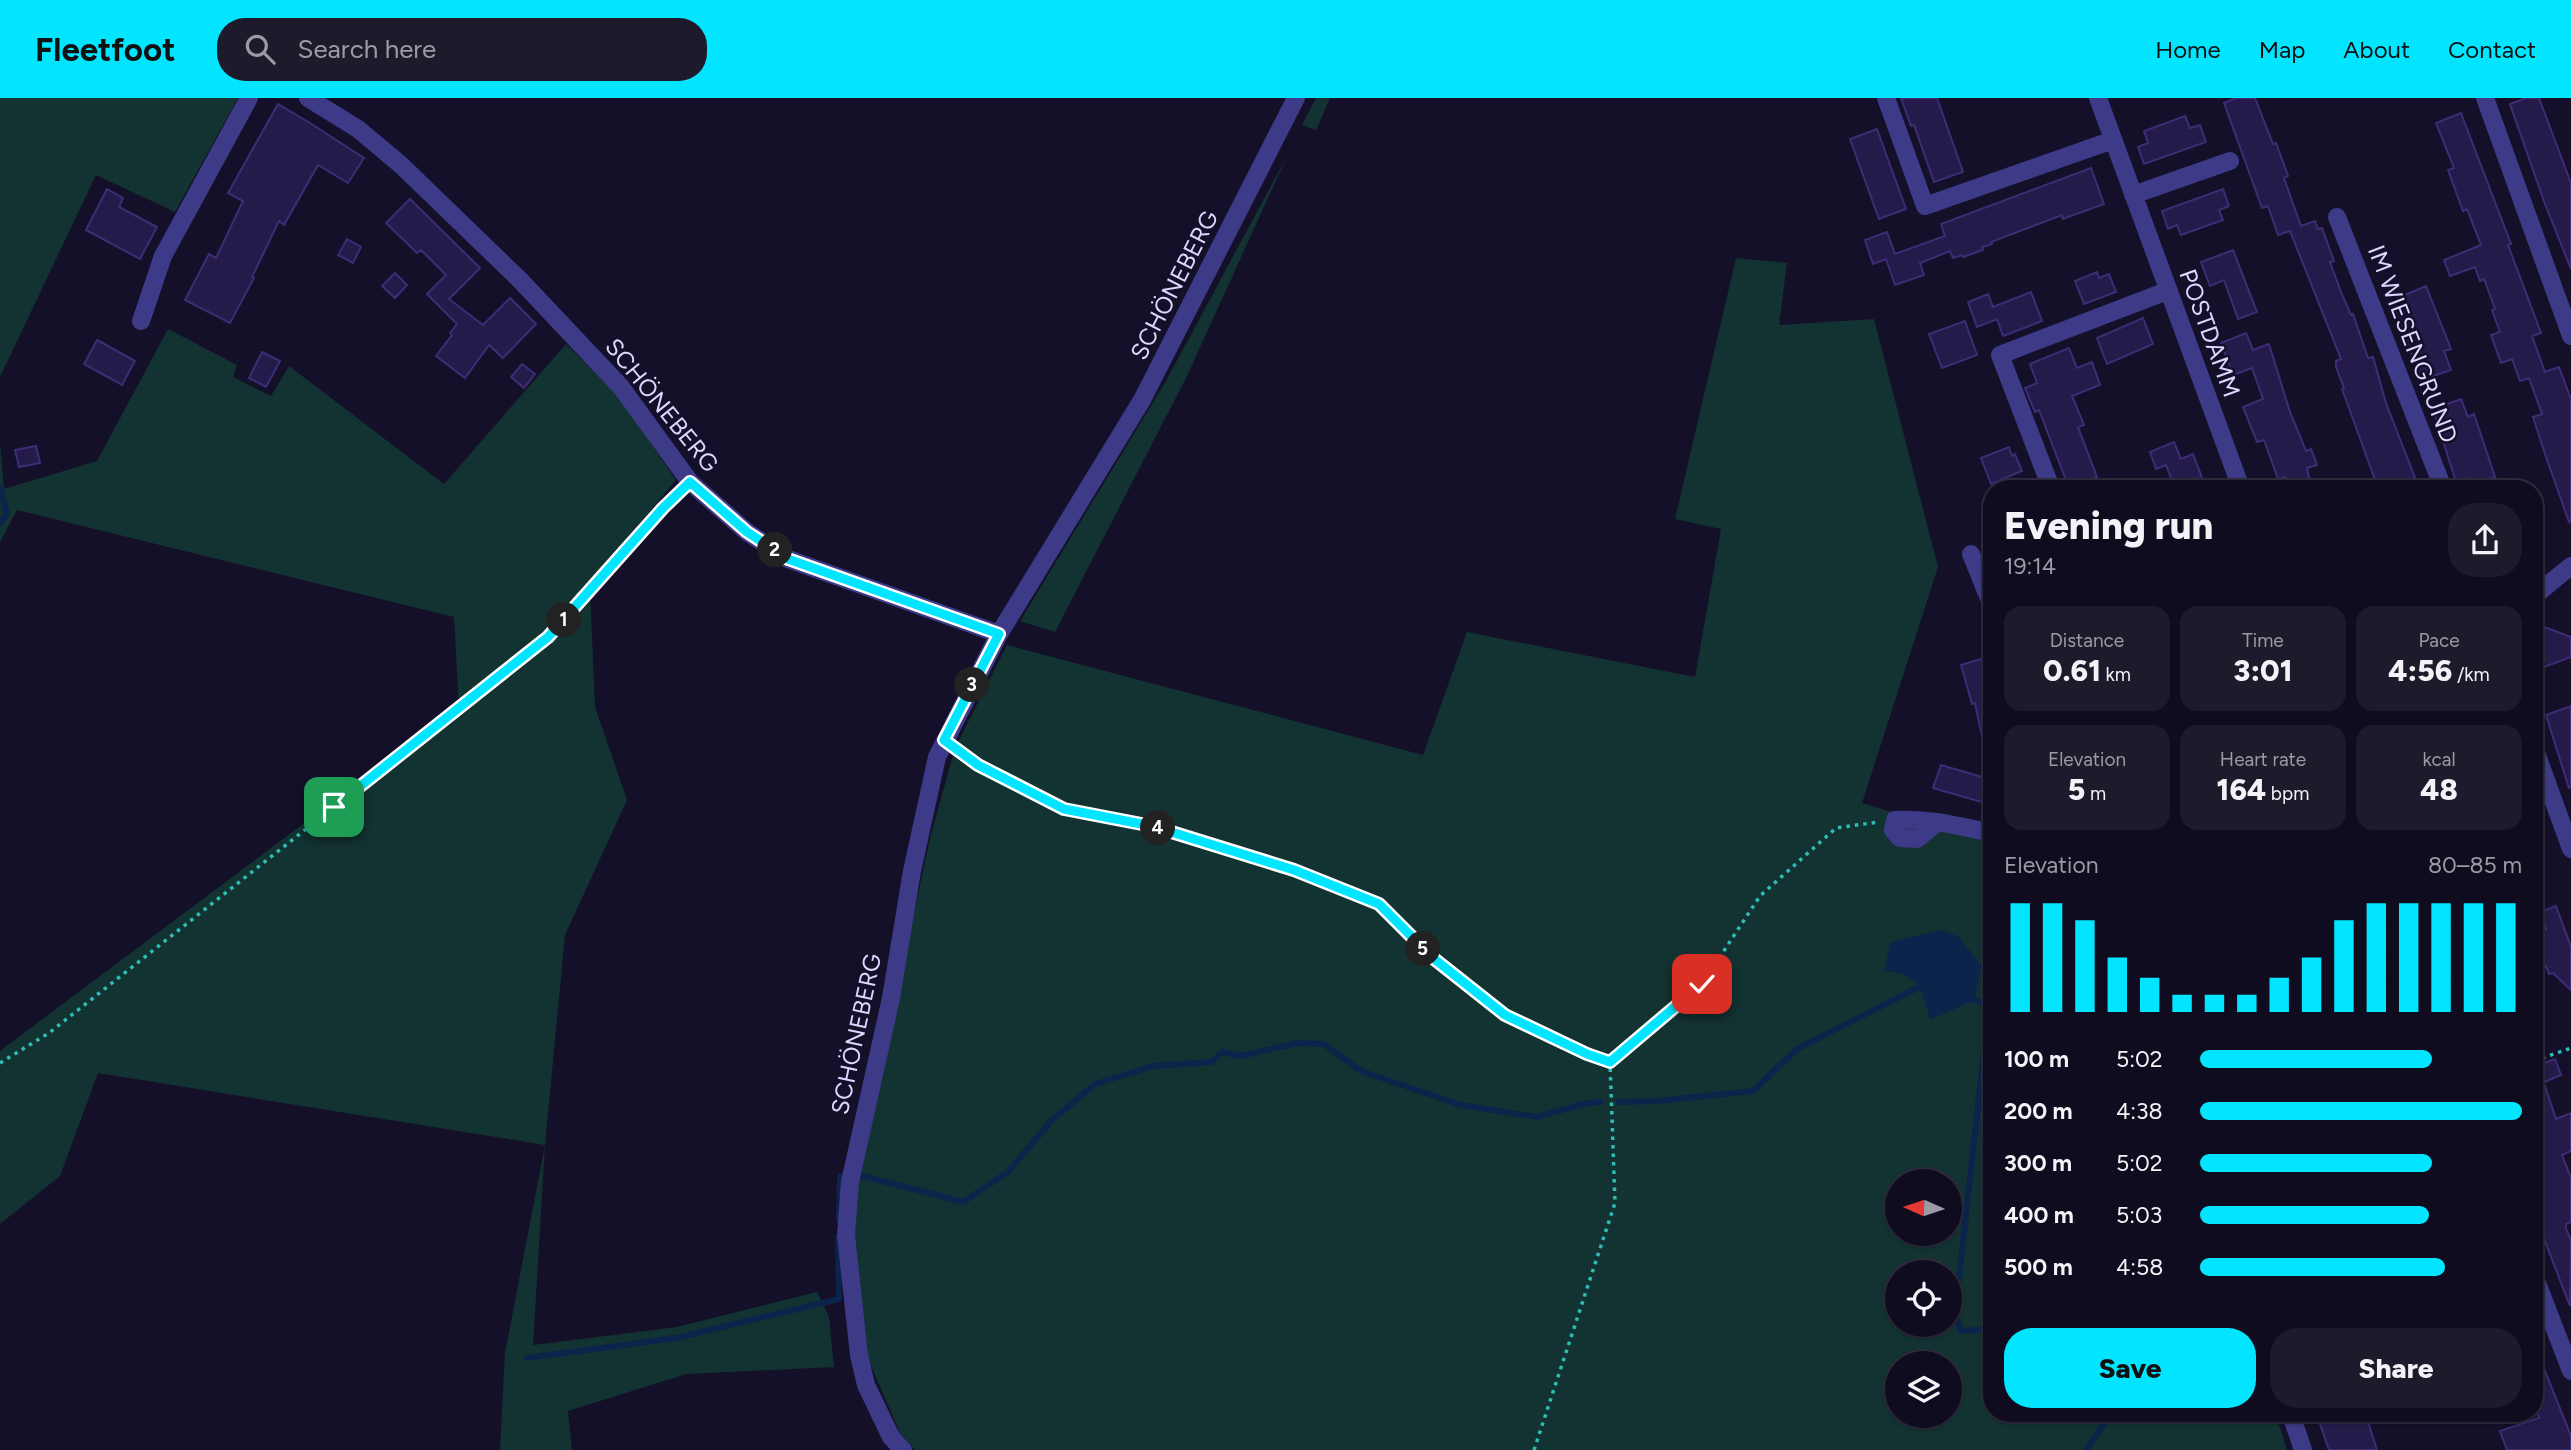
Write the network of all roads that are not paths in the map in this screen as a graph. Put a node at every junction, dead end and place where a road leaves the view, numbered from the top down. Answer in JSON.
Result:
{"nodes":[{"id":1,"x":249,"y":98,"type":"edge"},
{"id":2,"x":308,"y":98,"type":"edge"},
{"id":3,"x":1296,"y":98,"type":"edge"},
{"id":4,"x":1886,"y":98,"type":"edge"},
{"id":5,"x":2098,"y":98,"type":"edge"},
{"id":6,"x":2485,"y":98,"type":"edge"},
{"id":7,"x":2113,"y":140,"type":"junction"},
{"id":8,"x":2230,"y":161,"type":"dead end"},
{"id":9,"x":2133,"y":195,"type":"junction"},
{"id":10,"x":2337,"y":217,"type":"dead end"},
{"id":11,"x":2167,"y":291,"type":"junction"},
{"id":12,"x":141,"y":321,"type":"dead end"},
{"id":13,"x":2571,"y":336,"type":"edge"},
{"id":14,"x":2048,"y":480,"type":"edge"},
{"id":15,"x":2238,"y":480,"type":"edge"},
{"id":16,"x":2440,"y":480,"type":"edge"},
{"id":17,"x":1971,"y":554,"type":"dead end"},
{"id":18,"x":2571,"y":566,"type":"edge"},
{"id":19,"x":1983,"y":584,"type":"edge"},
{"id":20,"x":2543,"y":589,"type":"edge"},
{"id":21,"x":999,"y":634,"type":"junction"},
{"id":22,"x":2543,"y":772,"type":"edge"},
{"id":23,"x":1895,"y":820,"type":"road end"},
{"id":24,"x":1983,"y":831,"type":"edge"},
{"id":25,"x":2571,"y":849,"type":"edge"},
{"id":26,"x":2543,"y":1298,"type":"edge"},
{"id":27,"x":2571,"y":1371,"type":"edge"},
{"id":28,"x":2293,"y":1422,"type":"edge"},
{"id":29,"x":902,"y":1450,"type":"edge"},
{"id":30,"x":2303,"y":1450,"type":"edge"}],
"edges":[{"from":1,"to":12,"type":"street"},
{"from":2,"to":21,"type":"street","name":"SCHÖNEBERG"},
{"from":3,"to":21,"type":"street","name":"SCHÖNEBERG"},
{"from":4,"to":7,"type":"street"},
{"from":5,"to":7,"type":"street","name":"POSTDAMM"},
{"from":6,"to":13,"type":"street"},
{"from":7,"to":9,"type":"street","name":"POSTDAMM"},
{"from":8,"to":9,"type":"street"},
{"from":9,"to":11,"type":"street","name":"POSTDAMM"},
{"from":10,"to":16,"type":"street","name":"IM WIESENGRUND"},
{"from":11,"to":14,"type":"street"},
{"from":11,"to":15,"type":"street","name":"POSTDAMM"},
{"from":17,"to":19,"type":"street"},
{"from":18,"to":20,"type":"street"},
{"from":21,"to":29,"type":"street","name":"SCHÖNEBERG"},
{"from":22,"to":25,"type":"street"},
{"from":23,"to":24,"type":"street"},
{"from":26,"to":27,"type":"street"},
{"from":28,"to":30,"type":"street"}]}
